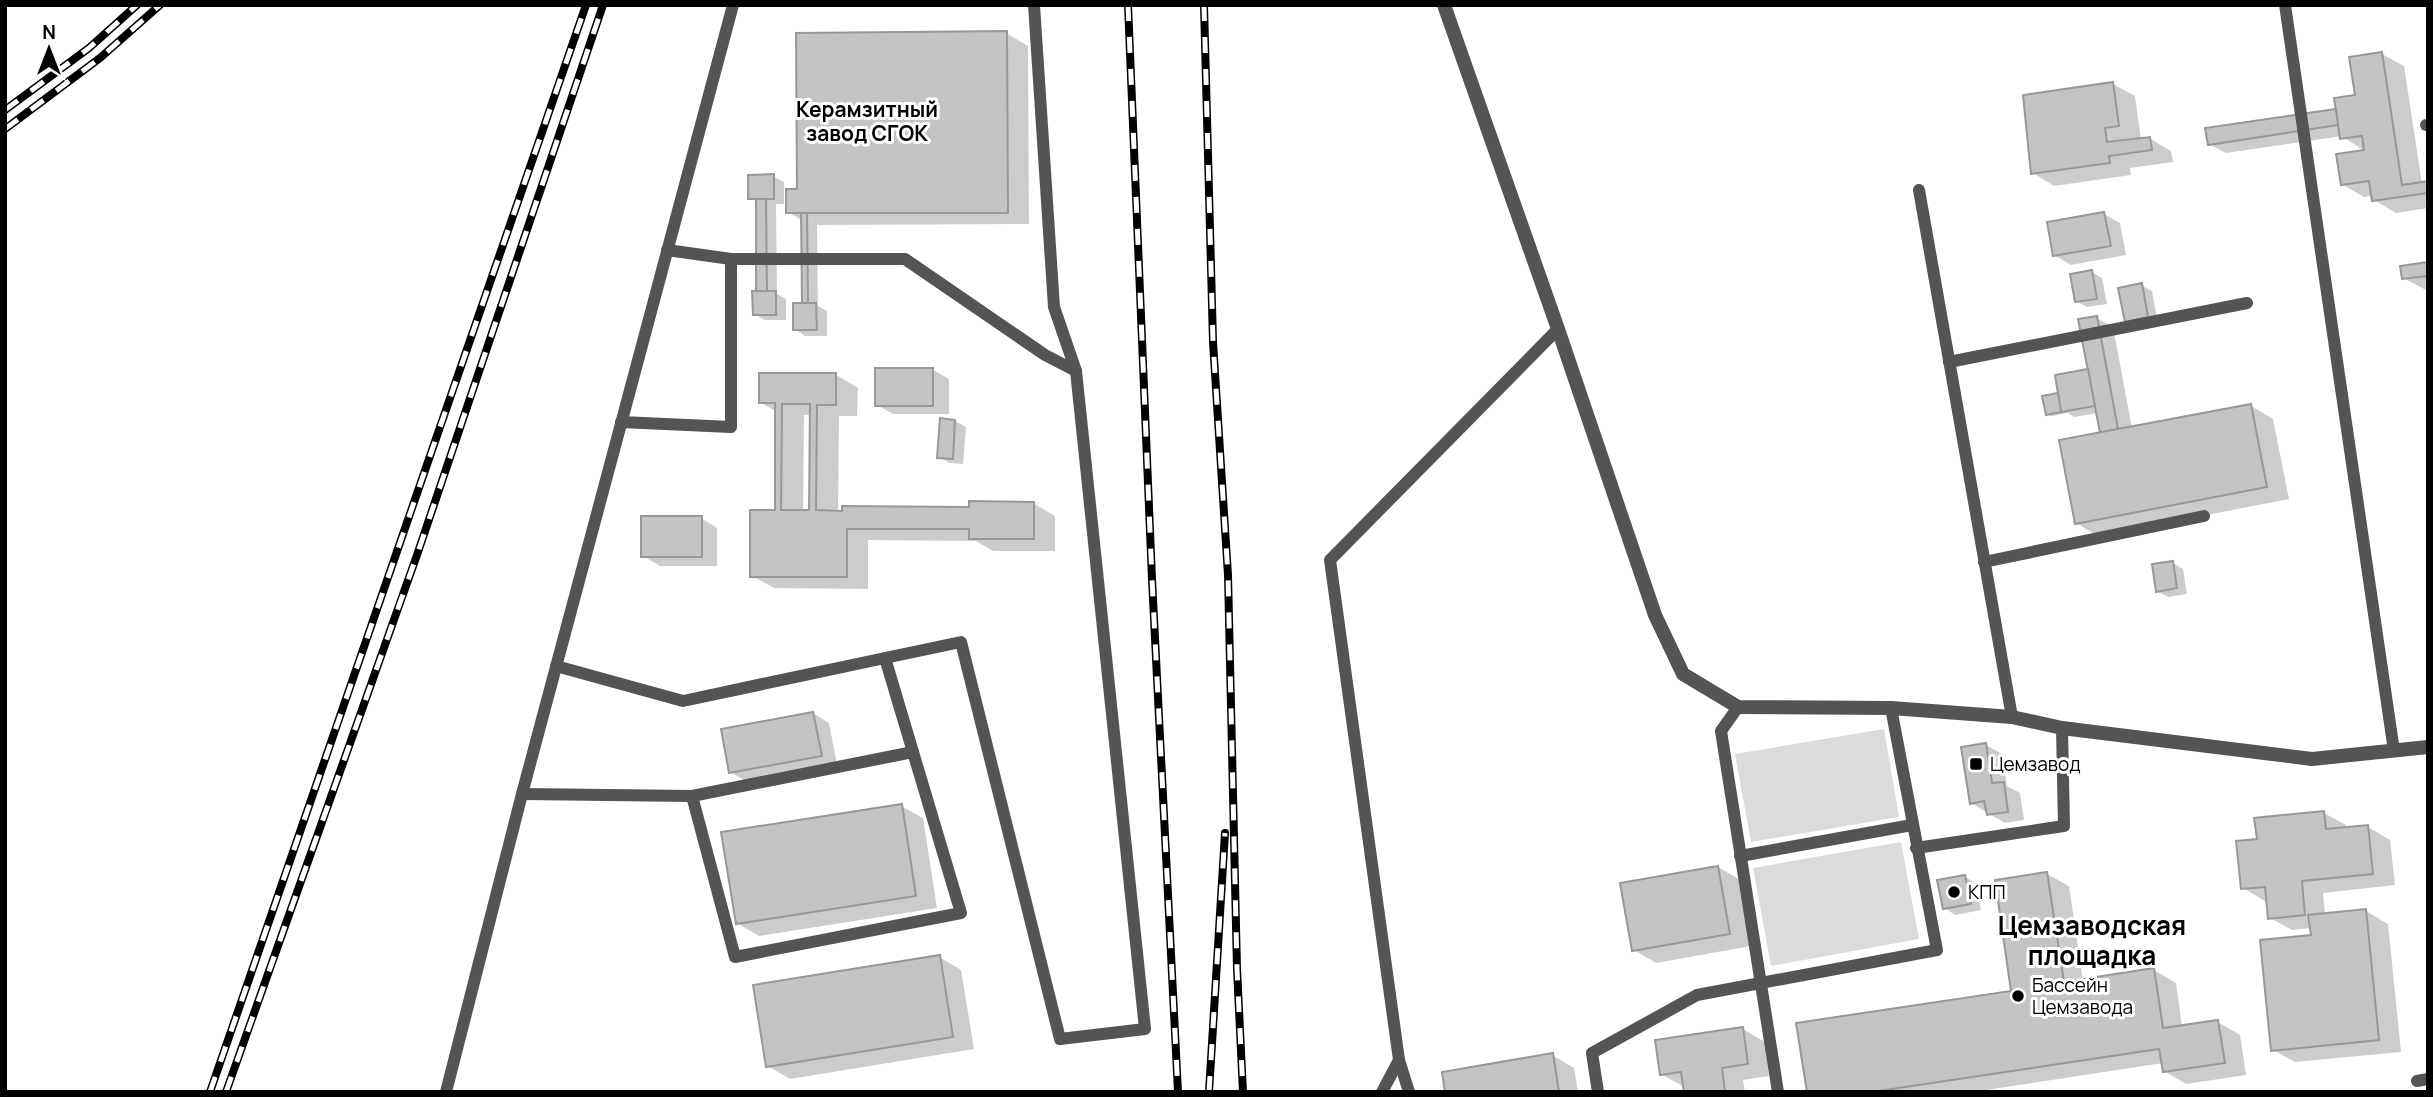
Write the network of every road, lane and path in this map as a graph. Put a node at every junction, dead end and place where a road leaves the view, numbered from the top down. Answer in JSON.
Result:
{"nodes":[{"id":1,"x":733,"y":5,"type":"edge"},
{"id":2,"x":1034,"y":5,"type":"edge"},
{"id":3,"x":1444,"y":5,"type":"edge"},
{"id":4,"x":2285,"y":5,"type":"edge"},
{"id":5,"x":1919,"y":190,"type":"dead end"},
{"id":6,"x":667,"y":250,"type":"junction"},
{"id":7,"x":731,"y":259,"type":"junction"},
{"id":8,"x":2247,"y":303,"type":"dead end"},
{"id":9,"x":1558,"y":330,"type":"junction"},
{"id":10,"x":1949,"y":362,"type":"junction"},
{"id":11,"x":1076,"y":371,"type":"junction"},
{"id":12,"x":621,"y":422,"type":"junction"},
{"id":13,"x":2204,"y":516,"type":"dead end"},
{"id":14,"x":1984,"y":562,"type":"junction"},
{"id":15,"x":885,"y":658,"type":"junction"},
{"id":16,"x":556,"y":666,"type":"junction"},
{"id":17,"x":1738,"y":707,"type":"junction"},
{"id":18,"x":1891,"y":708,"type":"junction"},
{"id":19,"x":2012,"y":717,"type":"junction"},
{"id":20,"x":2062,"y":728,"type":"junction"},
{"id":21,"x":2428,"y":747,"type":"edge"},
{"id":22,"x":2394,"y":751,"type":"junction"},
{"id":23,"x":913,"y":752,"type":"junction"},
{"id":24,"x":522,"y":794,"type":"junction"},
{"id":25,"x":692,"y":796,"type":"junction"},
{"id":26,"x":1912,"y":825,"type":"junction"},
{"id":27,"x":1916,"y":848,"type":"junction"},
{"id":28,"x":1740,"y":856,"type":"junction"},
{"id":29,"x":1759,"y":982,"type":"junction"},
{"id":30,"x":1399,"y":1060,"type":"junction"},
{"id":31,"x":446,"y":1092,"type":"edge"},
{"id":32,"x":1382,"y":1092,"type":"edge"},
{"id":33,"x":1409,"y":1092,"type":"edge"},
{"id":34,"x":1598,"y":1092,"type":"edge"},
{"id":35,"x":1778,"y":1092,"type":"edge"}],
"edges":[{"from":1,"to":6,"type":"lane"},
{"from":2,"to":11,"type":"lane"},
{"from":3,"to":9,"type":"street"},
{"from":4,"to":22,"type":"lane"},
{"from":5,"to":10,"type":"lane"},
{"from":6,"to":7,"type":"lane"},
{"from":6,"to":12,"type":"lane"},
{"from":7,"to":11,"type":"lane"},
{"from":7,"to":12,"type":"lane"},
{"from":8,"to":10,"type":"lane"},
{"from":9,"to":17,"type":"street"},
{"from":9,"to":30,"type":"lane"},
{"from":10,"to":14,"type":"lane"},
{"from":11,"to":15,"type":"lane"},
{"from":12,"to":16,"type":"lane"},
{"from":13,"to":14,"type":"lane"},
{"from":14,"to":19,"type":"lane"},
{"from":15,"to":16,"type":"lane"},
{"from":15,"to":23,"type":"lane"},
{"from":16,"to":24,"type":"lane"},
{"from":17,"to":18,"type":"street"},
{"from":17,"to":28,"type":"lane"},
{"from":18,"to":19,"type":"street"},
{"from":18,"to":26,"type":"lane"},
{"from":19,"to":20,"type":"street"},
{"from":20,"to":22,"type":"street"},
{"from":20,"to":27,"type":"lane"},
{"from":21,"to":22,"type":"street"},
{"from":23,"to":25,"type":"lane"},
{"from":23,"to":25,"type":"lane"},
{"from":24,"to":25,"type":"lane"},
{"from":24,"to":31,"type":"lane"},
{"from":26,"to":27,"type":"lane"},
{"from":26,"to":28,"type":"lane"},
{"from":27,"to":29,"type":"lane"},
{"from":28,"to":29,"type":"lane"},
{"from":29,"to":34,"type":"lane"},
{"from":29,"to":35,"type":"lane"},
{"from":30,"to":32,"type":"lane"},
{"from":30,"to":33,"type":"lane"}]}
